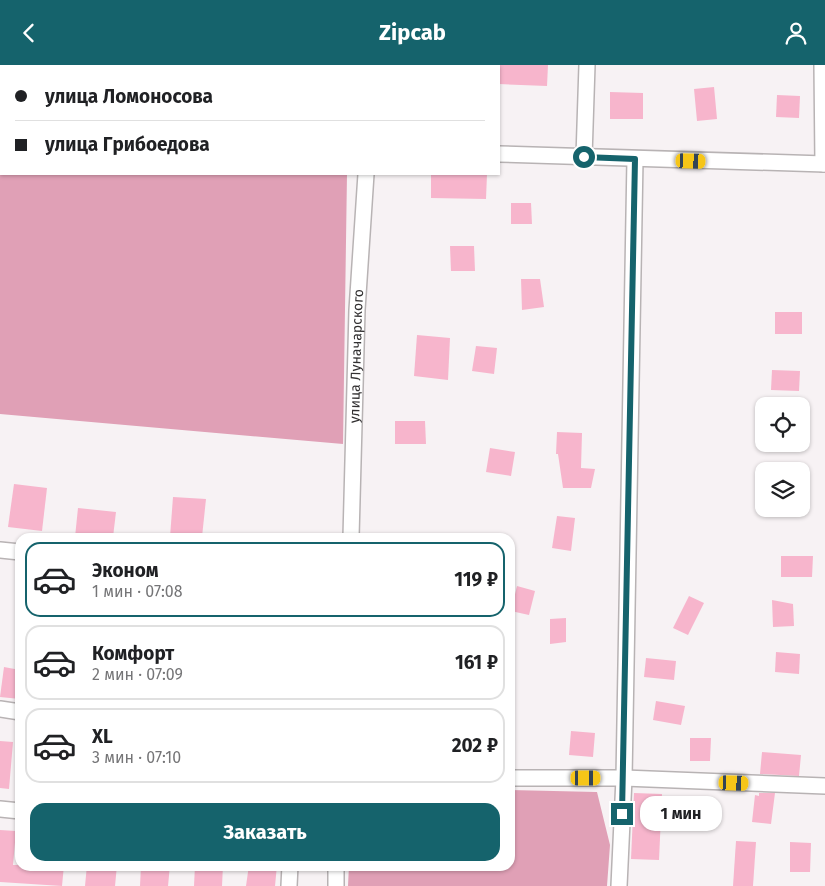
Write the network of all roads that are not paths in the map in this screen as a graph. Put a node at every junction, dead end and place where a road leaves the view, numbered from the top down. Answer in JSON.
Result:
{"nodes":[{"id":1,"x":587,"y":65,"type":"edge"},
{"id":2,"x":822,"y":65,"type":"edge"},
{"id":3,"x":500,"y":154,"type":"edge"},
{"id":4,"x":584,"y":157,"type":"junction"},
{"id":5,"x":635,"y":159,"type":"junction"},
{"id":6,"x":824,"y":164,"type":"edge"},
{"id":7,"x":366,"y":175,"type":"edge"},
{"id":8,"x":351,"y":533,"type":"edge"},
{"id":9,"x":0,"y":551,"type":"edge"},
{"id":10,"x":15,"y":552,"type":"edge"},
{"id":11,"x":0,"y":709,"type":"edge"},
{"id":12,"x":15,"y":711,"type":"edge"},
{"id":13,"x":515,"y":778,"type":"edge"},
{"id":14,"x":624,"y":778,"type":"junction"},
{"id":15,"x":825,"y":787,"type":"edge"},
{"id":16,"x":0,"y":809,"type":"edge"},
{"id":17,"x":15,"y":810,"type":"edge"},
{"id":18,"x":290,"y":871,"type":"edge"},
{"id":19,"x":336,"y":871,"type":"edge"},
{"id":20,"x":289,"y":886,"type":"edge"},
{"id":21,"x":336,"y":886,"type":"edge"},
{"id":22,"x":619,"y":886,"type":"edge"}],
"edges":[{"from":1,"to":4,"type":"street"},
{"from":2,"to":6,"type":"street"},
{"from":3,"to":4,"type":"street"},
{"from":4,"to":5,"type":"street"},
{"from":5,"to":6,"type":"street"},
{"from":5,"to":14,"type":"street"},
{"from":7,"to":8,"type":"street","name":"улица Луначарского"},
{"from":9,"to":10,"type":"street"},
{"from":11,"to":12,"type":"street"},
{"from":13,"to":14,"type":"street"},
{"from":14,"to":15,"type":"street"},
{"from":14,"to":22,"type":"street"},
{"from":16,"to":17,"type":"street"},
{"from":18,"to":20,"type":"street"},
{"from":19,"to":21,"type":"street"}]}
